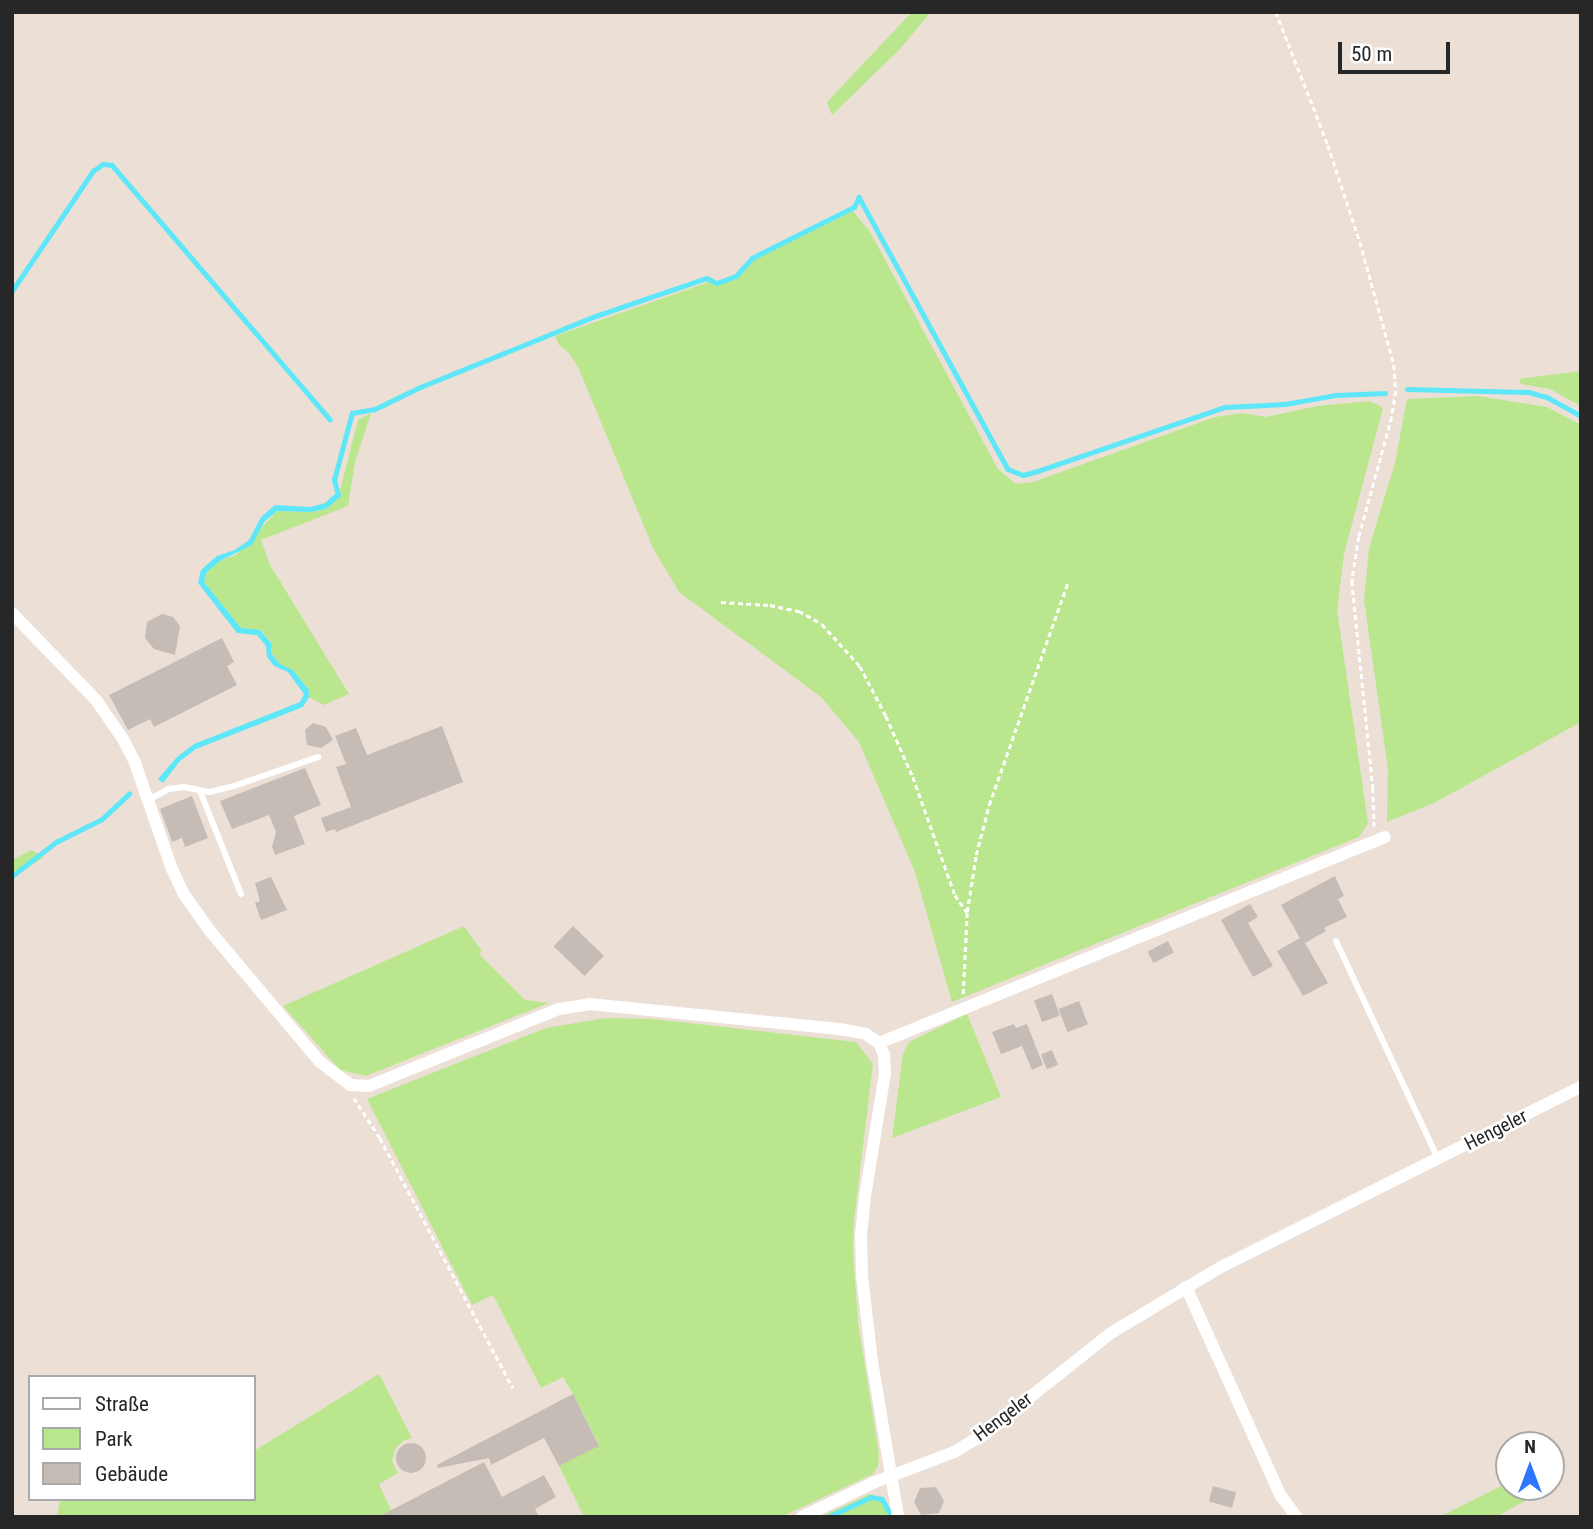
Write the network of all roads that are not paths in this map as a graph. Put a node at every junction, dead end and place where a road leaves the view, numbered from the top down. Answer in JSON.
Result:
{"nodes":[{"id":1,"x":12,"y":613,"type":"edge"},
{"id":2,"x":318,"y":757,"type":"dead end"},
{"id":3,"x":200,"y":791,"type":"junction"},
{"id":4,"x":148,"y":800,"type":"junction"},
{"id":5,"x":1385,"y":837,"type":"dead end"},
{"id":6,"x":241,"y":894,"type":"dead end"},
{"id":7,"x":1336,"y":941,"type":"dead end"},
{"id":8,"x":879,"y":1043,"type":"junction"},
{"id":9,"x":1581,"y":1087,"type":"edge"},
{"id":10,"x":1438,"y":1160,"type":"junction"},
{"id":11,"x":1186,"y":1287,"type":"junction"},
{"id":12,"x":890,"y":1476,"type":"junction"},
{"id":13,"x":802,"y":1517,"type":"edge"},
{"id":14,"x":898,"y":1517,"type":"edge"},
{"id":15,"x":1297,"y":1517,"type":"edge"}],
"edges":[{"from":1,"to":4,"type":"street"},
{"from":2,"to":3,"type":"lane"},
{"from":3,"to":4,"type":"lane"},
{"from":3,"to":6,"type":"lane"},
{"from":4,"to":8,"type":"street"},
{"from":5,"to":8,"type":"street"},
{"from":7,"to":10,"type":"lane"},
{"from":8,"to":12,"type":"street"},
{"from":9,"to":10,"type":"street","name":"Hengeler"},
{"from":10,"to":11,"type":"street","name":"Hengeler"},
{"from":11,"to":12,"type":"street","name":"Hengeler"},
{"from":11,"to":15,"type":"street"},
{"from":12,"to":13,"type":"street","name":"Hengeler"},
{"from":12,"to":14,"type":"street"}]}
